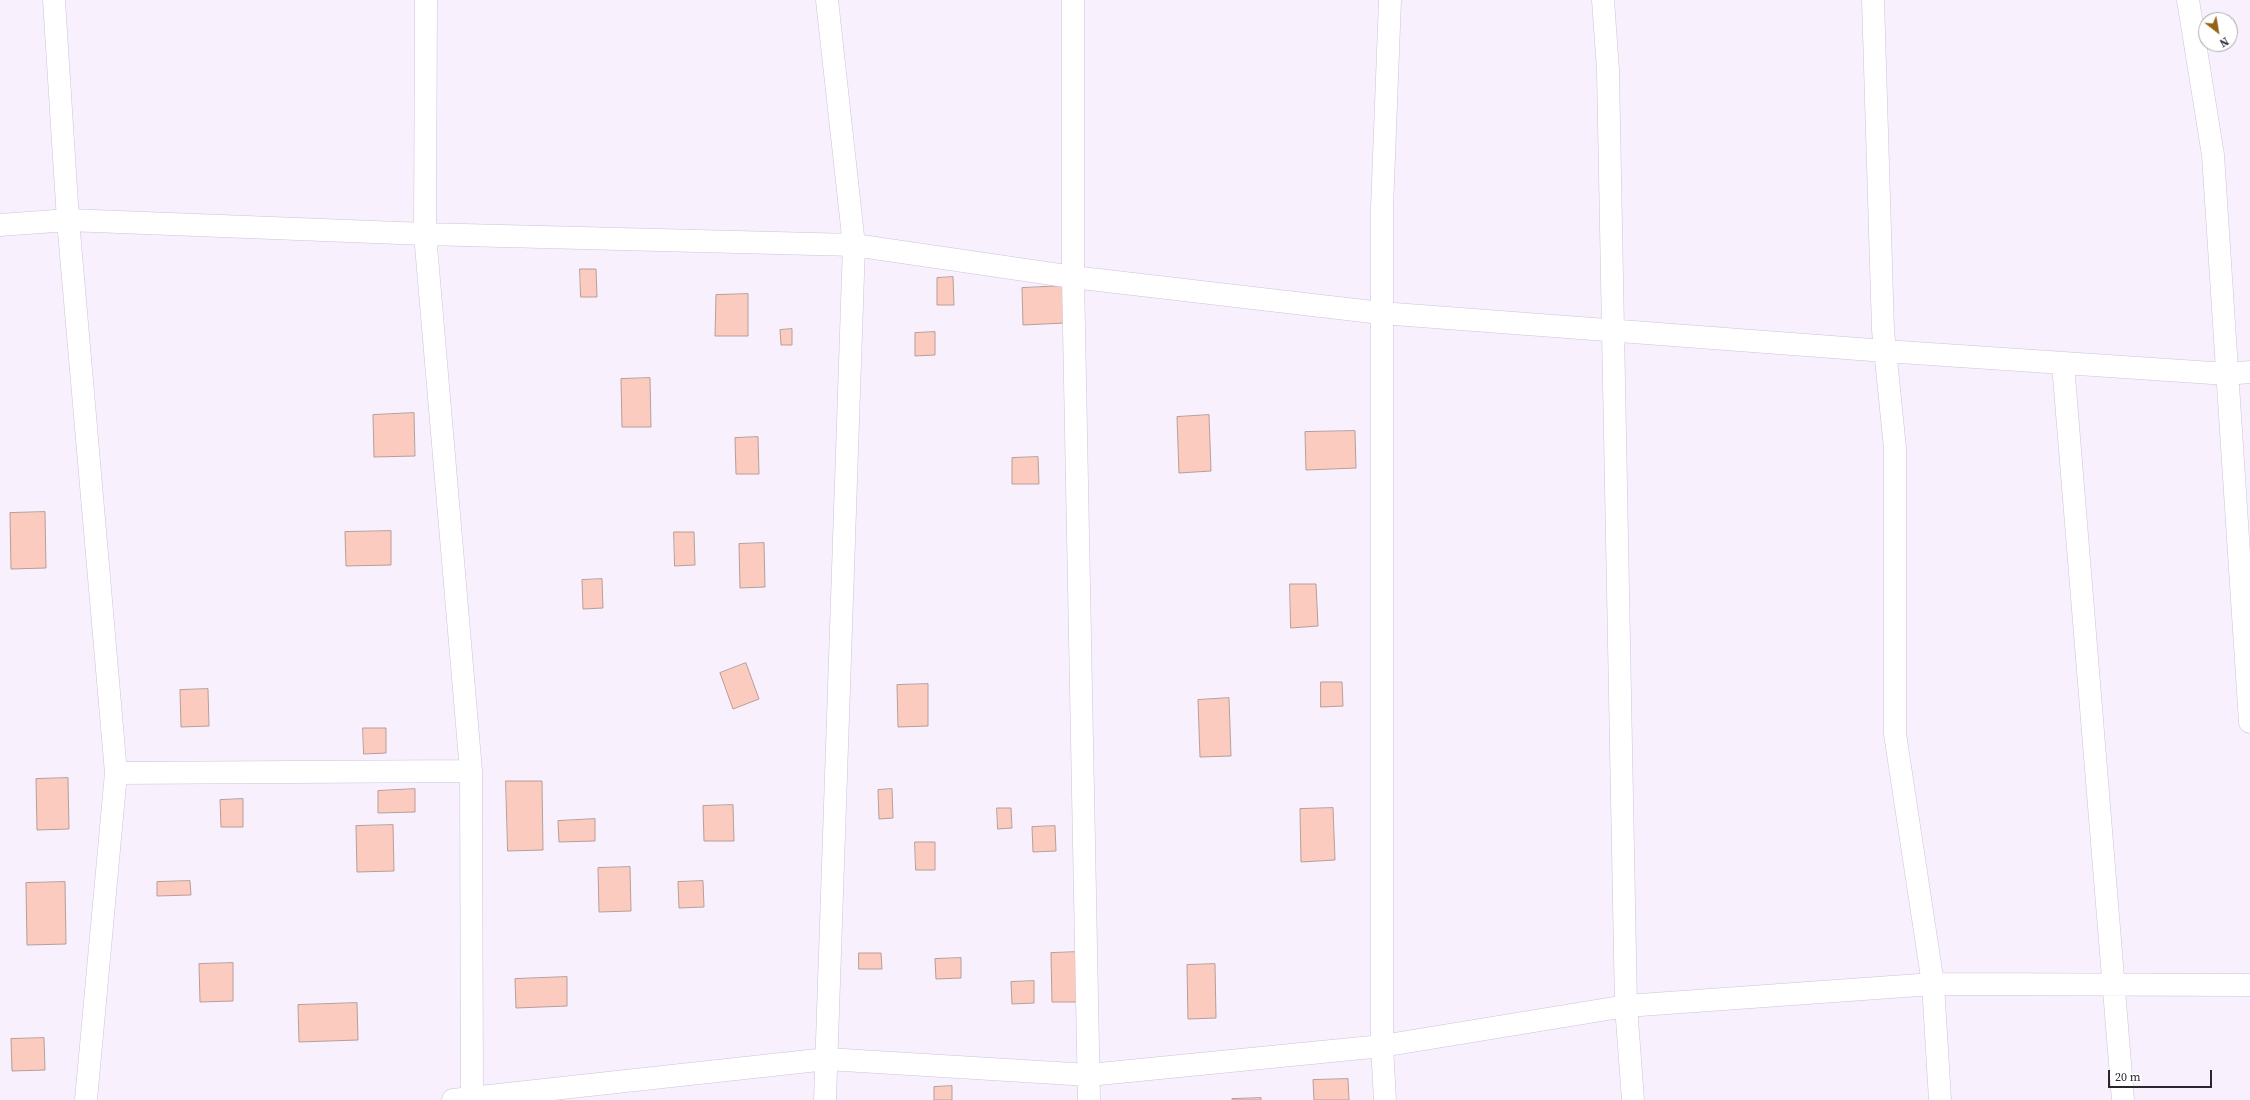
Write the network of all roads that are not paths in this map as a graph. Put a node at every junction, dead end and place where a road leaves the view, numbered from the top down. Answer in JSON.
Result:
{"nodes":[{"id":1,"x":54,"y":0,"type":"edge"},
{"id":2,"x":426,"y":0,"type":"edge"},
{"id":3,"x":827,"y":0,"type":"edge"},
{"id":4,"x":1073,"y":0,"type":"edge"},
{"id":5,"x":1390,"y":0,"type":"edge"},
{"id":6,"x":1603,"y":0,"type":"edge"},
{"id":7,"x":1873,"y":0,"type":"edge"},
{"id":8,"x":2188,"y":0,"type":"edge"},
{"id":9,"x":68,"y":220,"type":"junction"},
{"id":10,"x":0,"y":225,"type":"edge"},
{"id":11,"x":425,"y":234,"type":"junction"},
{"id":12,"x":854,"y":244,"type":"junction"},
{"id":13,"x":1073,"y":277,"type":"junction"},
{"id":14,"x":1381,"y":313,"type":"junction"},
{"id":15,"x":1612,"y":331,"type":"junction"},
{"id":16,"x":1885,"y":351,"type":"junction"},
{"id":17,"x":2063,"y":364,"type":"junction"},
{"id":18,"x":2250,"y":372,"type":"edge"},
{"id":19,"x":2227,"y":374,"type":"junction"},
{"id":20,"x":2250,"y":722,"type":"edge"},
{"id":21,"x":471,"y":771,"type":"junction"},
{"id":22,"x":116,"y":773,"type":"junction"},
{"id":23,"x":1933,"y":984,"type":"junction"},
{"id":24,"x":2114,"y":984,"type":"junction"},
{"id":25,"x":2250,"y":985,"type":"edge"},
{"id":26,"x":1626,"y":1006,"type":"junction"},
{"id":27,"x":1382,"y":1046,"type":"junction"},
{"id":28,"x":827,"y":1059,"type":"junction"},
{"id":29,"x":1089,"y":1076,"type":"junction"},
{"id":30,"x":465,"y":1099,"type":"edge"},
{"id":31,"x":86,"y":1100,"type":"edge"},
{"id":32,"x":825,"y":1100,"type":"edge"},
{"id":33,"x":1089,"y":1100,"type":"edge"},
{"id":34,"x":1386,"y":1100,"type":"edge"},
{"id":35,"x":1634,"y":1100,"type":"edge"},
{"id":36,"x":1940,"y":1100,"type":"edge"},
{"id":37,"x":2123,"y":1100,"type":"edge"}],
"edges":[{"from":1,"to":9,"type":"street"},
{"from":2,"to":11,"type":"street"},
{"from":3,"to":12,"type":"street"},
{"from":4,"to":13,"type":"street"},
{"from":5,"to":14,"type":"street"},
{"from":6,"to":15,"type":"street"},
{"from":7,"to":16,"type":"street"},
{"from":8,"to":19,"type":"street"},
{"from":9,"to":10,"type":"street"},
{"from":9,"to":11,"type":"street"},
{"from":9,"to":22,"type":"street"},
{"from":11,"to":12,"type":"street"},
{"from":11,"to":21,"type":"street"},
{"from":12,"to":13,"type":"street"},
{"from":12,"to":28,"type":"street"},
{"from":13,"to":14,"type":"street"},
{"from":13,"to":29,"type":"street"},
{"from":14,"to":15,"type":"street"},
{"from":14,"to":27,"type":"street"},
{"from":15,"to":16,"type":"street"},
{"from":15,"to":26,"type":"street"},
{"from":16,"to":17,"type":"street"},
{"from":16,"to":23,"type":"street"},
{"from":17,"to":19,"type":"street"},
{"from":17,"to":24,"type":"street"},
{"from":18,"to":19,"type":"street"},
{"from":19,"to":20,"type":"street"},
{"from":21,"to":22,"type":"street"},
{"from":21,"to":30,"type":"street"},
{"from":22,"to":31,"type":"street"},
{"from":23,"to":24,"type":"street"},
{"from":23,"to":26,"type":"street"},
{"from":23,"to":36,"type":"street"},
{"from":24,"to":25,"type":"street"},
{"from":24,"to":37,"type":"street"},
{"from":26,"to":27,"type":"street"},
{"from":26,"to":35,"type":"street"},
{"from":27,"to":29,"type":"street"},
{"from":27,"to":34,"type":"street"},
{"from":28,"to":29,"type":"street"},
{"from":28,"to":30,"type":"street"},
{"from":28,"to":32,"type":"street"},
{"from":29,"to":33,"type":"street"}]}
